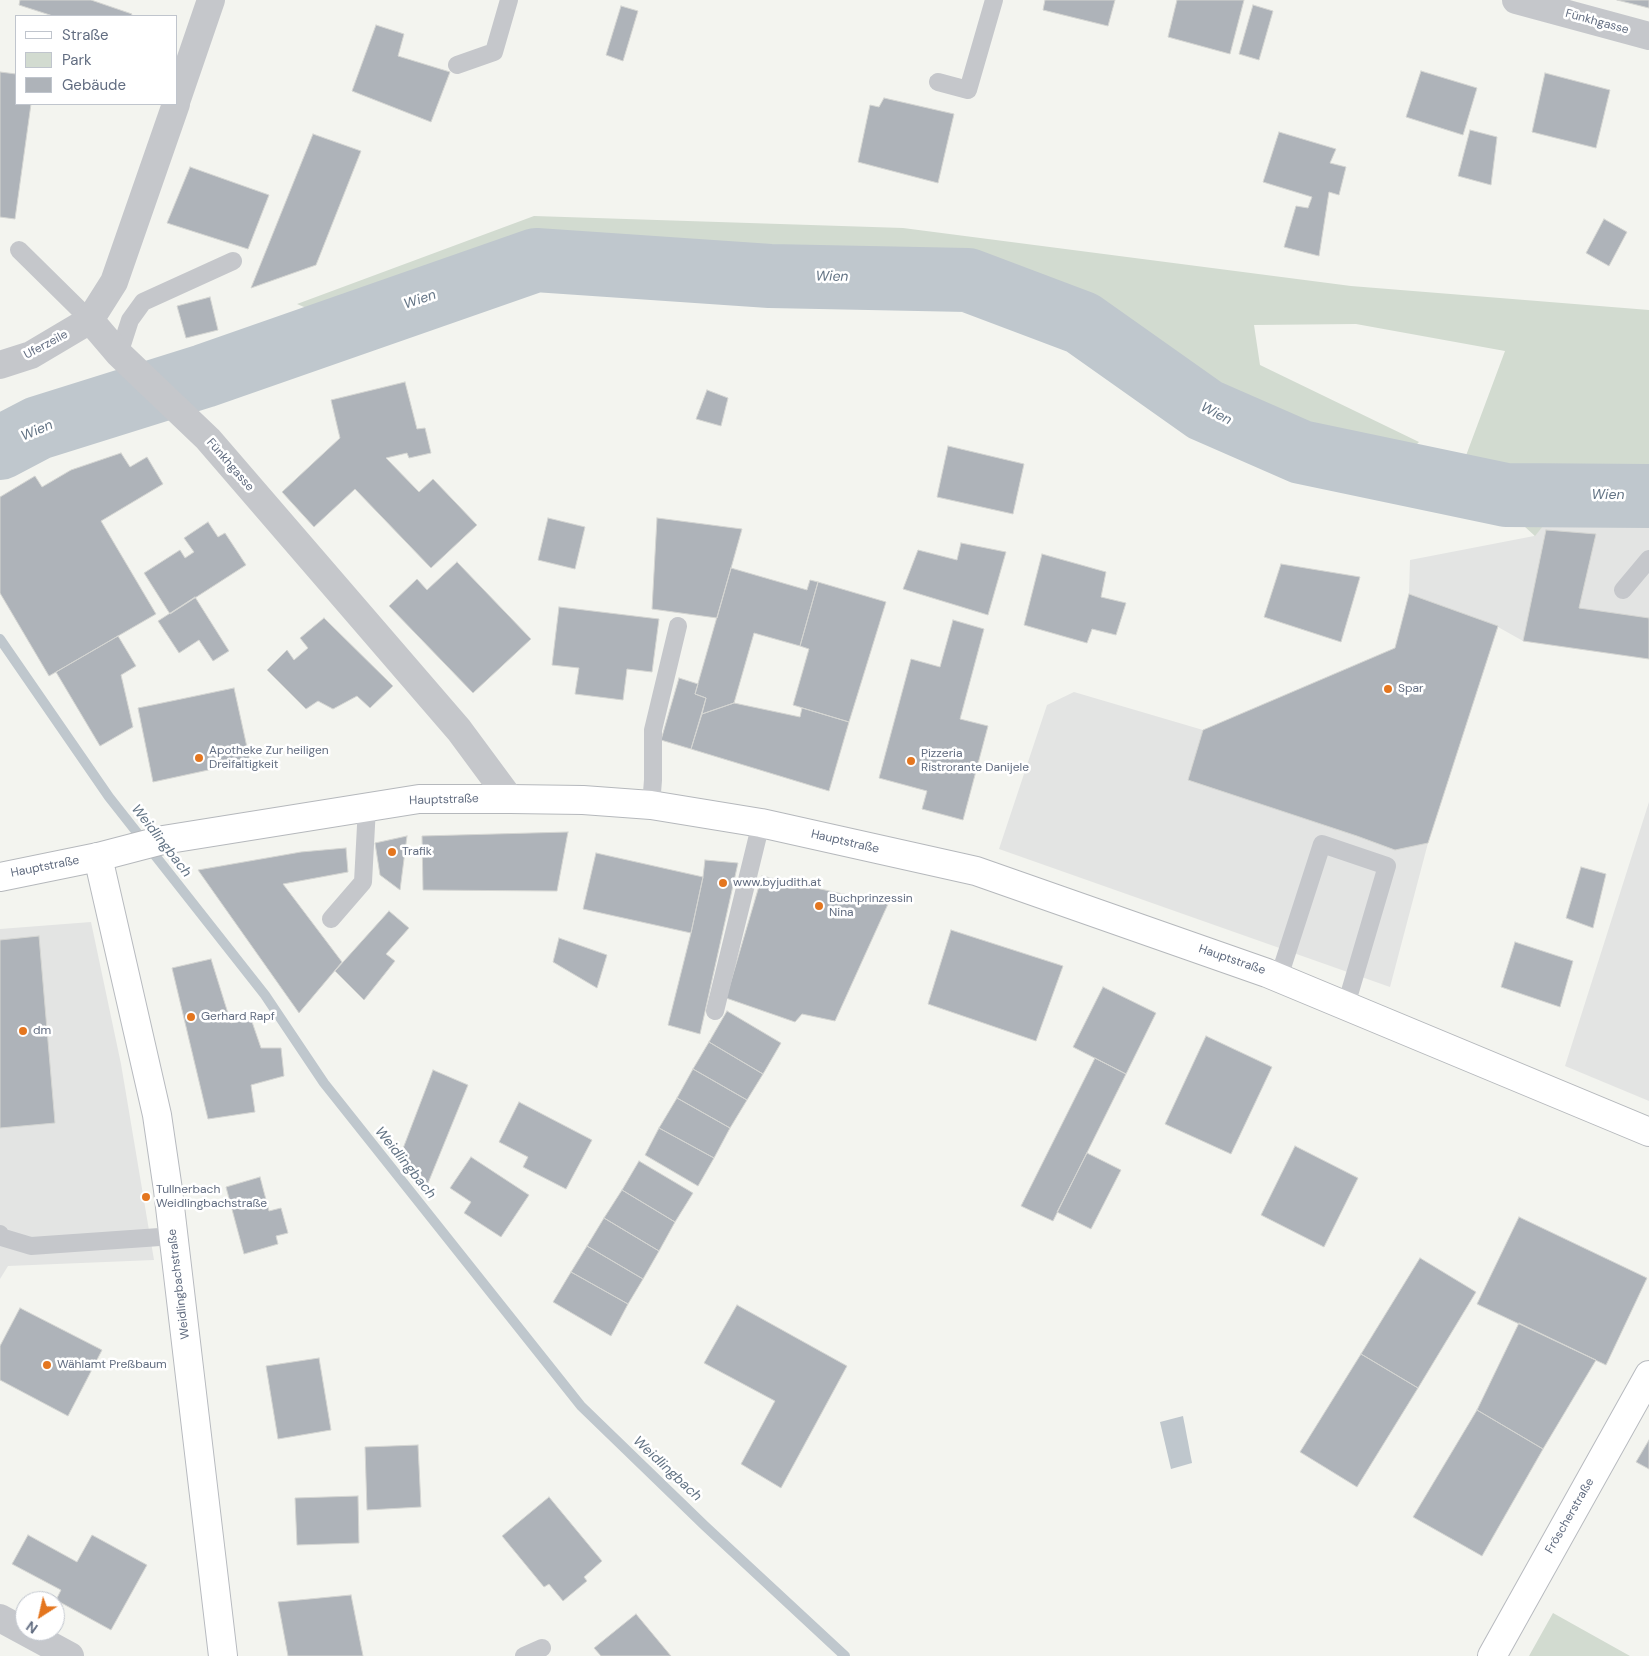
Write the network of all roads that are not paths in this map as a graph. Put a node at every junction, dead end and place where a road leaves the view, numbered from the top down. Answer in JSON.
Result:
{"nodes":[{"id":1,"x":212,"y":0,"type":"edge"},
{"id":2,"x":509,"y":0,"type":"edge"},
{"id":3,"x":994,"y":0,"type":"edge"},
{"id":4,"x":1516,"y":0,"type":"edge"},
{"id":5,"x":1649,"y":36,"type":"edge"},
{"id":6,"x":457,"y":65,"type":"dead end"},
{"id":7,"x":938,"y":82,"type":"dead end"},
{"id":8,"x":178,"y":97,"type":"edge"},
{"id":9,"x":175,"y":105,"type":"edge"},
{"id":10,"x":19,"y":250,"type":"dead end"},
{"id":11,"x":234,"y":261,"type":"dead end"},
{"id":12,"x":90,"y":320,"type":"junction"},
{"id":13,"x":119,"y":354,"type":"junction"},
{"id":14,"x":0,"y":365,"type":"edge"},
{"id":15,"x":1649,"y":559,"type":"edge"},
{"id":16,"x":1623,"y":590,"type":"dead end"},
{"id":17,"x":678,"y":626,"type":"dead end"},
{"id":18,"x":510,"y":799,"type":"junction"},
{"id":19,"x":651,"y":805,"type":"junction"},
{"id":20,"x":367,"y":807,"type":"junction"},
{"id":21,"x":762,"y":823,"type":"junction"},
{"id":22,"x":98,"y":857,"type":"junction"},
{"id":23,"x":0,"y":877,"type":"edge"},
{"id":24,"x":331,"y":919,"type":"dead end"},
{"id":25,"x":1278,"y":977,"type":"junction"},
{"id":26,"x":1346,"y":1005,"type":"junction"},
{"id":27,"x":714,"y":1011,"type":"dead end"},
{"id":28,"x":1649,"y":1132,"type":"edge"},
{"id":29,"x":0,"y":1234,"type":"edge"},
{"id":30,"x":174,"y":1236,"type":"junction"},
{"id":31,"x":1649,"y":1375,"type":"edge"},
{"id":32,"x":0,"y":1618,"type":"edge"},
{"id":33,"x":542,"y":1648,"type":"dead end"},
{"id":34,"x":70,"y":1656,"type":"edge"},
{"id":35,"x":223,"y":1656,"type":"edge"},
{"id":36,"x":524,"y":1656,"type":"edge"},
{"id":37,"x":1492,"y":1656,"type":"edge"}],
"edges":[{"from":1,"to":8,"type":"street"},
{"from":2,"to":6,"type":"lane"},
{"from":3,"to":7,"type":"lane"},
{"from":4,"to":5,"type":"street","name":"Fünkhgasse"},
{"from":9,"to":12,"type":"street"},
{"from":10,"to":12,"type":"lane"},
{"from":11,"to":13,"type":"lane"},
{"from":12,"to":13,"type":"street","name":"Fünkhgasse"},
{"from":12,"to":14,"type":"street","name":"Uferzeile"},
{"from":13,"to":18,"type":"street","name":"Fünkhgasse"},
{"from":15,"to":16,"type":"lane"},
{"from":17,"to":19,"type":"lane"},
{"from":18,"to":19,"type":"main road","name":"Hauptstraße"},
{"from":18,"to":20,"type":"main road","name":"Hauptstraße"},
{"from":19,"to":21,"type":"main road","name":"Hauptstraße"},
{"from":20,"to":22,"type":"main road","name":"Hauptstraße"},
{"from":20,"to":24,"type":"lane"},
{"from":21,"to":25,"type":"main road","name":"Hauptstraße"},
{"from":21,"to":27,"type":"lane"},
{"from":22,"to":23,"type":"main road","name":"Hauptstraße"},
{"from":22,"to":30,"type":"main road","name":"Weidlingbachstraße"},
{"from":25,"to":26,"type":"main road","name":"Hauptstraße"},
{"from":25,"to":26,"type":"lane"},
{"from":26,"to":28,"type":"main road","name":"Hauptstraße"},
{"from":29,"to":30,"type":"lane"},
{"from":30,"to":35,"type":"main road","name":"Weidlingbachstraße"},
{"from":31,"to":37,"type":"main road","name":"Fröscherstraße"},
{"from":32,"to":34,"type":"street"},
{"from":33,"to":36,"type":"lane"}]}
